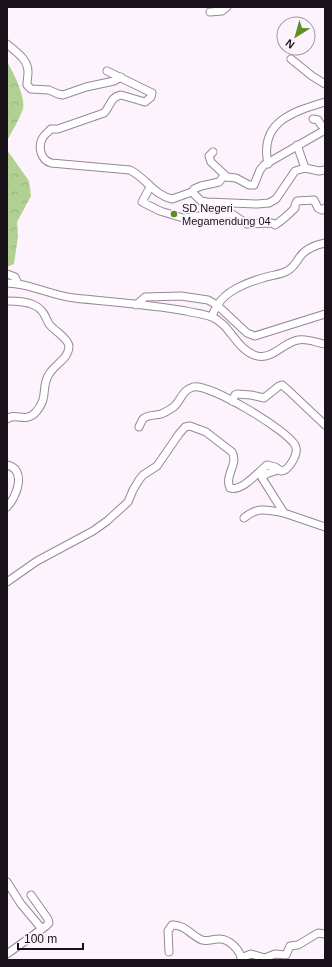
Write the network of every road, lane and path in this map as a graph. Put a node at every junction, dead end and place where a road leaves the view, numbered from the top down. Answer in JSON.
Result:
{"nodes":[{"id":1,"x":227,"y":7,"type":"edge"},
{"id":2,"x":210,"y":12,"type":"dead end"},
{"id":3,"x":7,"y":44,"type":"edge"},
{"id":4,"x":291,"y":59,"type":"dead end"},
{"id":5,"x":107,"y":71,"type":"dead end"},
{"id":6,"x":121,"y":77,"type":"junction"},
{"id":7,"x":325,"y":84,"type":"edge"},
{"id":8,"x":325,"y":102,"type":"edge"},
{"id":9,"x":313,"y":119,"type":"dead end"},
{"id":10,"x":325,"y":129,"type":"edge"},
{"id":11,"x":297,"y":145,"type":"junction"},
{"id":12,"x":213,"y":152,"type":"dead end"},
{"id":13,"x":268,"y":164,"type":"junction"},
{"id":14,"x":305,"y":168,"type":"junction"},
{"id":15,"x":325,"y":170,"type":"edge"},
{"id":16,"x":227,"y":177,"type":"junction"},
{"id":17,"x":150,"y":187,"type":"junction"},
{"id":18,"x":192,"y":192,"type":"junction"},
{"id":19,"x":325,"y":208,"type":"edge"},
{"id":20,"x":325,"y":243,"type":"edge"},
{"id":21,"x":7,"y":274,"type":"edge"},
{"id":22,"x":7,"y":283,"type":"edge"},
{"id":23,"x":18,"y":284,"type":"junction"},
{"id":24,"x":7,"y":301,"type":"edge"},
{"id":25,"x":136,"y":305,"type":"junction"},
{"id":26,"x":217,"y":305,"type":"junction"},
{"id":27,"x":325,"y":314,"type":"edge"},
{"id":28,"x":212,"y":317,"type":"junction"},
{"id":29,"x":325,"y":344,"type":"edge"},
{"id":30,"x":232,"y":401,"type":"junction"},
{"id":31,"x":7,"y":419,"type":"edge"},
{"id":32,"x":325,"y":426,"type":"edge"},
{"id":33,"x":139,"y":427,"type":"dead end"},
{"id":34,"x":7,"y":465,"type":"edge"},
{"id":35,"x":278,"y":470,"type":"junction"},
{"id":36,"x":7,"y":507,"type":"edge"},
{"id":37,"x":284,"y":513,"type":"junction"},
{"id":38,"x":244,"y":518,"type":"dead end"},
{"id":39,"x":325,"y":527,"type":"edge"},
{"id":40,"x":7,"y":582,"type":"edge"},
{"id":41,"x":7,"y":882,"type":"edge"},
{"id":42,"x":31,"y":895,"type":"dead end"},
{"id":43,"x":42,"y":929,"type":"junction"},
{"id":44,"x":325,"y":934,"type":"edge"},
{"id":45,"x":169,"y":952,"type":"dead end"},
{"id":46,"x":7,"y":954,"type":"edge"},
{"id":47,"x":242,"y":959,"type":"edge"}],
"edges":[{"from":1,"to":2,"type":"street"},
{"from":3,"to":6,"type":"street"},
{"from":4,"to":7,"type":"street"},
{"from":5,"to":6,"type":"street"},
{"from":6,"to":17,"type":"street"},
{"from":8,"to":13,"type":"street"},
{"from":9,"to":10,"type":"street"},
{"from":10,"to":11,"type":"street"},
{"from":11,"to":13,"type":"street"},
{"from":11,"to":14,"type":"street"},
{"from":12,"to":16,"type":"street"},
{"from":13,"to":16,"type":"street"},
{"from":14,"to":15,"type":"street"},
{"from":14,"to":18,"type":"street"},
{"from":16,"to":18,"type":"street"},
{"from":17,"to":18,"type":"street"},
{"from":17,"to":19,"type":"street"},
{"from":20,"to":26,"type":"street"},
{"from":21,"to":23,"type":"street"},
{"from":22,"to":23,"type":"street"},
{"from":23,"to":25,"type":"street"},
{"from":24,"to":31,"type":"street"},
{"from":25,"to":26,"type":"street"},
{"from":25,"to":28,"type":"street"},
{"from":26,"to":27,"type":"street"},
{"from":26,"to":28,"type":"street"},
{"from":28,"to":29,"type":"street"},
{"from":30,"to":32,"type":"street"},
{"from":30,"to":33,"type":"street"},
{"from":30,"to":35,"type":"street"},
{"from":34,"to":36,"type":"street"},
{"from":35,"to":37,"type":"street"},
{"from":35,"to":40,"type":"street"},
{"from":37,"to":38,"type":"street"},
{"from":37,"to":39,"type":"street"},
{"from":41,"to":43,"type":"street"},
{"from":42,"to":43,"type":"street"},
{"from":43,"to":46,"type":"street"},
{"from":44,"to":47,"type":"street"},
{"from":45,"to":47,"type":"street"}]}
